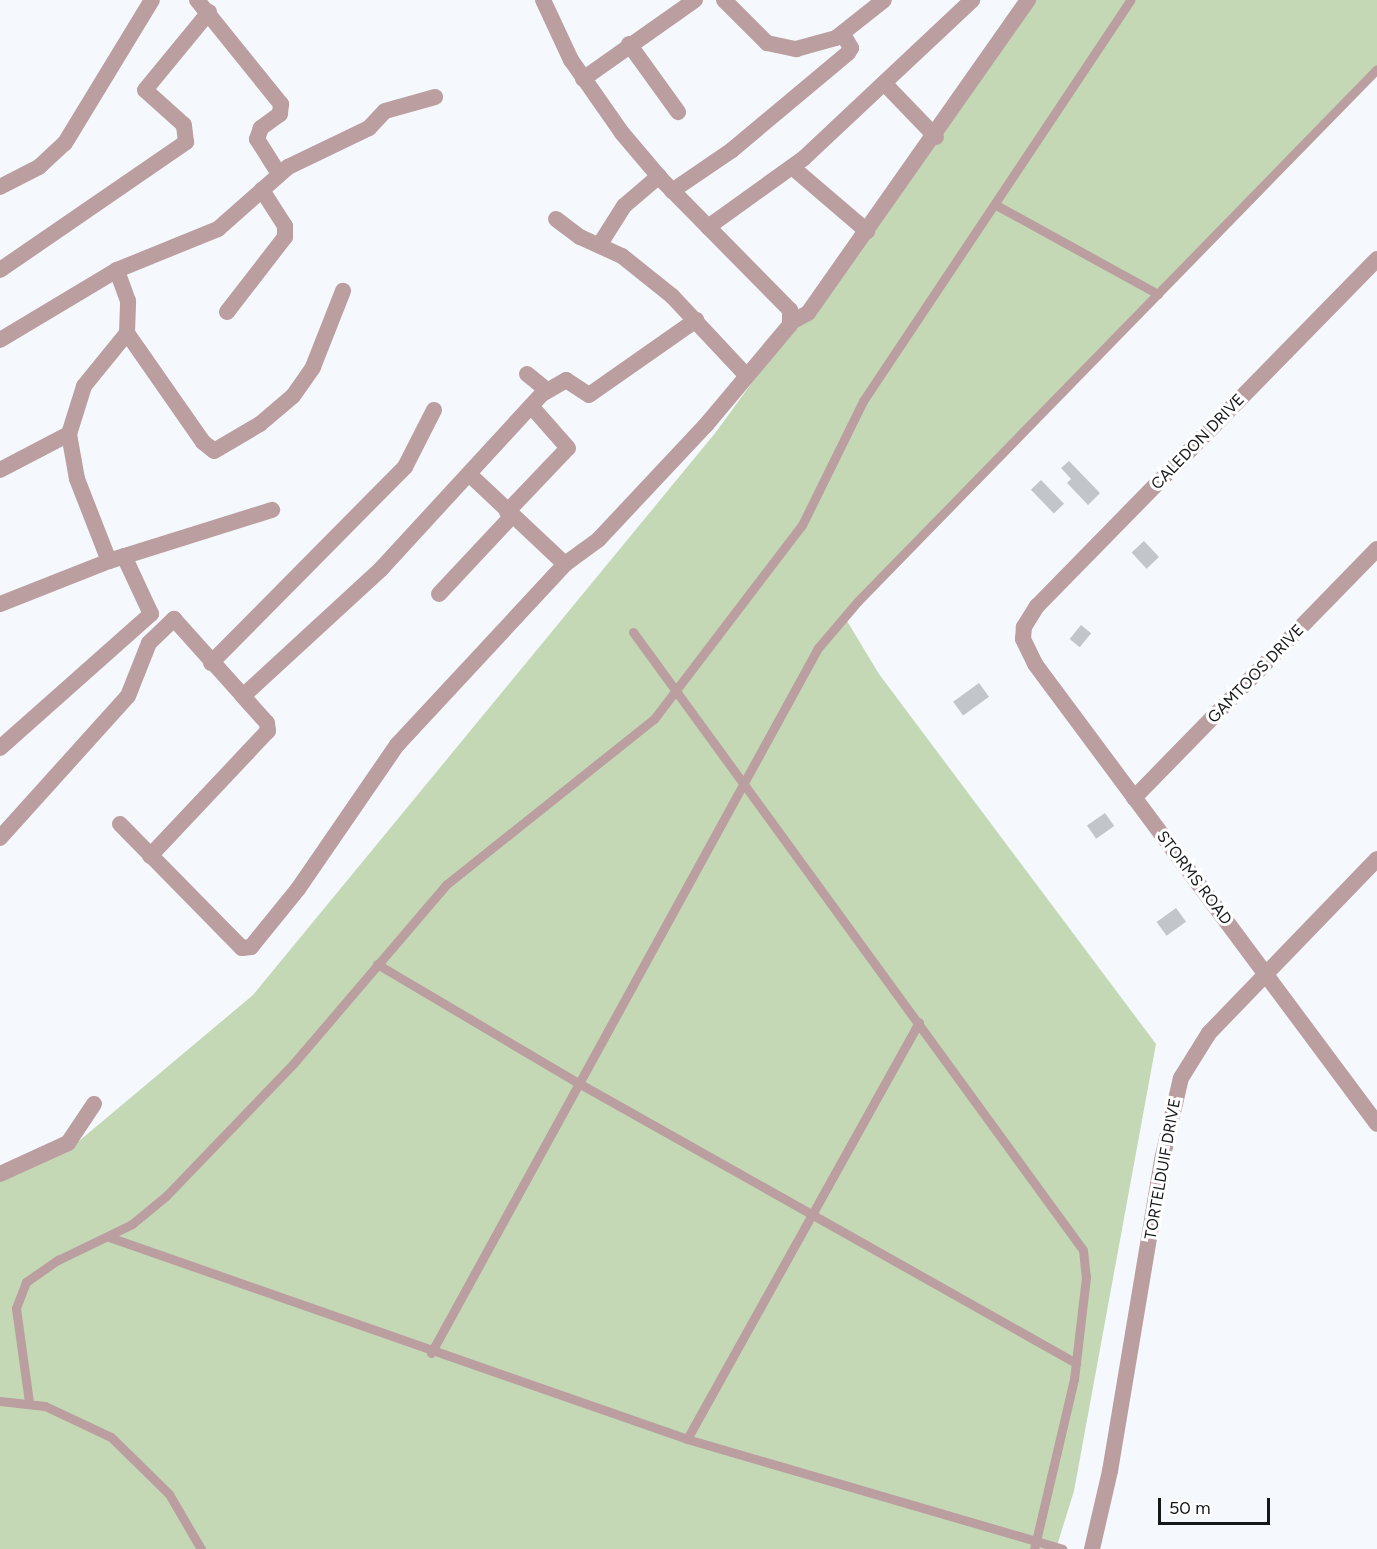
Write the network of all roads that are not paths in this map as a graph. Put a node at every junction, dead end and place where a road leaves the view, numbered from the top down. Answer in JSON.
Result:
{"nodes":[{"id":1,"x":152,"y":0,"type":"edge"},
{"id":2,"x":543,"y":0,"type":"edge"},
{"id":3,"x":695,"y":0,"type":"edge"},
{"id":4,"x":724,"y":0,"type":"edge"},
{"id":5,"x":884,"y":0,"type":"edge"},
{"id":6,"x":972,"y":0,"type":"edge"},
{"id":7,"x":1028,"y":0,"type":"edge"},
{"id":8,"x":1130,"y":0,"type":"edge"},
{"id":9,"x":203,"y":6,"type":"edge"},
{"id":10,"x":843,"y":34,"type":"junction"},
{"id":11,"x":629,"y":44,"type":"junction"},
{"id":12,"x":1377,"y":69,"type":"edge"},
{"id":13,"x":583,"y":79,"type":"junction"},
{"id":14,"x":884,"y":82,"type":"junction"},
{"id":15,"x":435,"y":97,"type":"dead end"},
{"id":16,"x":678,"y":112,"type":"dead end"},
{"id":17,"x":936,"y":137,"type":"junction"},
{"id":18,"x":792,"y":167,"type":"junction"},
{"id":19,"x":279,"y":174,"type":"junction"},
{"id":20,"x":659,"y":176,"type":"junction"},
{"id":21,"x":0,"y":188,"type":"edge"},
{"id":22,"x":262,"y":190,"type":"junction"},
{"id":23,"x":672,"y":190,"type":"junction"},
{"id":24,"x":996,"y":205,"type":"junction"},
{"id":25,"x":556,"y":219,"type":"dead end"},
{"id":26,"x":708,"y":227,"type":"junction"},
{"id":27,"x":867,"y":231,"type":"junction"},
{"id":28,"x":600,"y":244,"type":"junction"},
{"id":29,"x":1377,"y":259,"type":"edge"},
{"id":30,"x":0,"y":270,"type":"edge"},
{"id":31,"x":117,"y":270,"type":"junction"},
{"id":32,"x":343,"y":291,"type":"dead end"},
{"id":33,"x":1158,"y":294,"type":"junction"},
{"id":34,"x":227,"y":312,"type":"dead end"},
{"id":35,"x":696,"y":320,"type":"junction"},
{"id":36,"x":793,"y":321,"type":"junction"},
{"id":37,"x":127,"y":333,"type":"junction"},
{"id":38,"x":0,"y":340,"type":"edge"},
{"id":39,"x":527,"y":374,"type":"dead end"},
{"id":40,"x":745,"y":374,"type":"junction"},
{"id":41,"x":547,"y":390,"type":"junction"},
{"id":42,"x":531,"y":406,"type":"junction"},
{"id":43,"x":434,"y":410,"type":"dead end"},
{"id":44,"x":69,"y":434,"type":"junction"},
{"id":45,"x":0,"y":470,"type":"edge"},
{"id":46,"x":469,"y":474,"type":"junction"},
{"id":47,"x":272,"y":510,"type":"dead end"},
{"id":48,"x":510,"y":514,"type":"junction"},
{"id":49,"x":1377,"y":549,"type":"edge"},
{"id":50,"x":116,"y":558,"type":"junction"},
{"id":51,"x":565,"y":564,"type":"junction"},
{"id":52,"x":439,"y":594,"type":"dead end"},
{"id":53,"x":0,"y":603,"type":"edge"},
{"id":54,"x":1024,"y":627,"type":"joint"},
{"id":55,"x":633,"y":632,"type":"dead end"},
{"id":56,"x":211,"y":663,"type":"junction"},
{"id":57,"x":676,"y":690,"type":"junction"},
{"id":58,"x":243,"y":696,"type":"junction"},
{"id":59,"x":0,"y":748,"type":"edge"},
{"id":60,"x":743,"y":782,"type":"junction"},
{"id":61,"x":1134,"y":798,"type":"junction"},
{"id":62,"x":120,"y":824,"type":"dead end"},
{"id":63,"x":0,"y":838,"type":"edge"},
{"id":64,"x":150,"y":856,"type":"junction"},
{"id":65,"x":1377,"y":860,"type":"edge"},
{"id":66,"x":377,"y":964,"type":"junction"},
{"id":67,"x":1266,"y":975,"type":"junction"},
{"id":68,"x":919,"y":1022,"type":"junction"},
{"id":69,"x":582,"y":1085,"type":"junction"},
{"id":70,"x":94,"y":1104,"type":"dead end"},
{"id":71,"x":1377,"y":1124,"type":"edge"},
{"id":72,"x":0,"y":1174,"type":"edge"},
{"id":73,"x":811,"y":1214,"type":"junction"},
{"id":74,"x":109,"y":1237,"type":"junction"},
{"id":75,"x":430,"y":1353,"type":"junction"},
{"id":76,"x":1076,"y":1363,"type":"junction"},
{"id":77,"x":0,"y":1401,"type":"edge"},
{"id":78,"x":29,"y":1402,"type":"junction"},
{"id":79,"x":687,"y":1439,"type":"junction"},
{"id":80,"x":1037,"y":1545,"type":"edge"},
{"id":81,"x":201,"y":1549,"type":"edge"},
{"id":82,"x":1062,"y":1549,"type":"edge"},
{"id":83,"x":1092,"y":1549,"type":"edge"}],
"edges":[{"from":1,"to":21,"type":"street"},
{"from":2,"to":13,"type":"street"},
{"from":3,"to":11,"type":"street"},
{"from":4,"to":10,"type":"street"},
{"from":5,"to":10,"type":"street"},
{"from":6,"to":14,"type":"street"},
{"from":7,"to":17,"type":"street"},
{"from":8,"to":24,"type":"lane"},
{"from":9,"to":19,"type":"street"},
{"from":9,"to":30,"type":"street"},
{"from":10,"to":23,"type":"street"},
{"from":11,"to":13,"type":"street"},
{"from":11,"to":16,"type":"street"},
{"from":12,"to":33,"type":"lane"},
{"from":13,"to":20,"type":"street"},
{"from":14,"to":17,"type":"street"},
{"from":14,"to":18,"type":"street"},
{"from":15,"to":19,"type":"street"},
{"from":17,"to":27,"type":"street"},
{"from":18,"to":26,"type":"street"},
{"from":18,"to":27,"type":"street"},
{"from":19,"to":22,"type":"street"},
{"from":20,"to":23,"type":"street"},
{"from":20,"to":28,"type":"street"},
{"from":22,"to":31,"type":"street"},
{"from":22,"to":34,"type":"street"},
{"from":23,"to":26,"type":"street"},
{"from":24,"to":33,"type":"lane"},
{"from":24,"to":57,"type":"lane"},
{"from":25,"to":28,"type":"street"},
{"from":26,"to":36,"type":"street"},
{"from":27,"to":36,"type":"street"},
{"from":28,"to":35,"type":"street"},
{"from":29,"to":54,"type":"street","name":"CALEDON DRIVE"},
{"from":31,"to":37,"type":"street"},
{"from":31,"to":38,"type":"street"},
{"from":32,"to":37,"type":"street"},
{"from":33,"to":60,"type":"lane"},
{"from":35,"to":40,"type":"street"},
{"from":35,"to":41,"type":"street"},
{"from":36,"to":40,"type":"street"},
{"from":37,"to":44,"type":"street"},
{"from":39,"to":41,"type":"street"},
{"from":40,"to":51,"type":"street"},
{"from":41,"to":42,"type":"street"},
{"from":42,"to":46,"type":"street"},
{"from":42,"to":48,"type":"street"},
{"from":43,"to":56,"type":"street"},
{"from":44,"to":45,"type":"street"},
{"from":44,"to":50,"type":"street"},
{"from":46,"to":48,"type":"street"},
{"from":46,"to":58,"type":"street"},
{"from":47,"to":50,"type":"street"},
{"from":48,"to":51,"type":"street"},
{"from":48,"to":52,"type":"street"},
{"from":49,"to":61,"type":"street","name":"GAMTOOS DRIVE"},
{"from":50,"to":53,"type":"street"},
{"from":50,"to":59,"type":"street"},
{"from":51,"to":64,"type":"street"},
{"from":54,"to":61,"type":"street","name":"STORMS ROAD"},
{"from":55,"to":57,"type":"lane"},
{"from":56,"to":58,"type":"street"},
{"from":56,"to":63,"type":"street"},
{"from":57,"to":60,"type":"lane"},
{"from":57,"to":66,"type":"lane"},
{"from":58,"to":64,"type":"street"},
{"from":60,"to":68,"type":"lane"},
{"from":60,"to":69,"type":"lane"},
{"from":61,"to":67,"type":"street","name":"STORMS ROAD"},
{"from":62,"to":64,"type":"street"},
{"from":65,"to":67,"type":"street","name":"TORTELDUIF DRIVE"},
{"from":66,"to":69,"type":"lane"},
{"from":66,"to":74,"type":"lane"},
{"from":67,"to":71,"type":"street","name":"STORMS ROAD"},
{"from":67,"to":83,"type":"street","name":"TORTELDUIF DRIVE"},
{"from":68,"to":73,"type":"lane"},
{"from":68,"to":76,"type":"lane"},
{"from":69,"to":73,"type":"lane"},
{"from":69,"to":75,"type":"lane"},
{"from":70,"to":72,"type":"street"},
{"from":73,"to":76,"type":"lane"},
{"from":73,"to":79,"type":"lane"},
{"from":74,"to":75,"type":"lane"},
{"from":74,"to":78,"type":"lane"},
{"from":75,"to":79,"type":"lane"},
{"from":76,"to":80,"type":"lane"},
{"from":77,"to":78,"type":"lane"},
{"from":78,"to":81,"type":"lane"},
{"from":79,"to":80,"type":"lane"},
{"from":80,"to":82,"type":"lane"}]}
